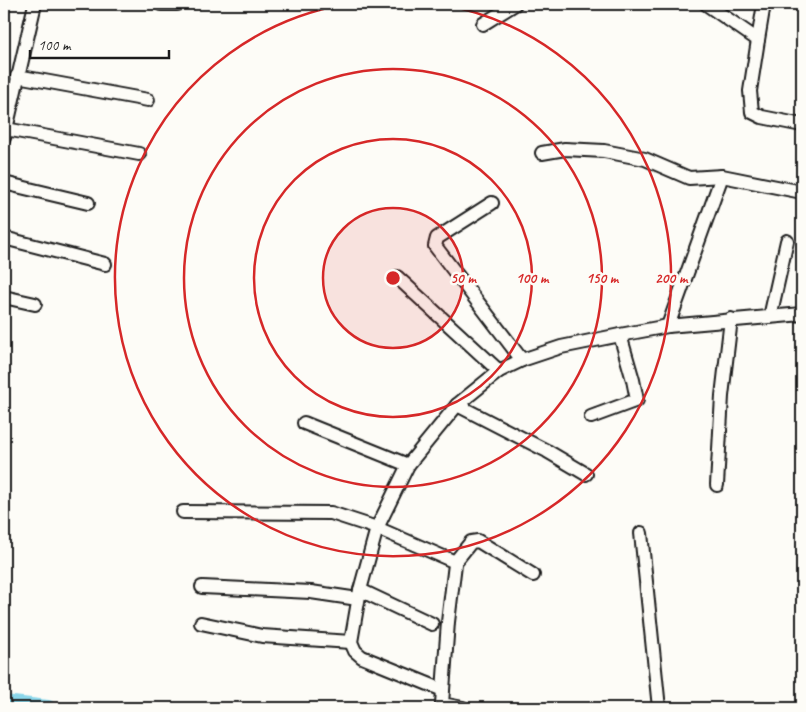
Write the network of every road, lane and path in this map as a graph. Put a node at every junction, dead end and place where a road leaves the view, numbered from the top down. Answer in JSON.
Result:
{"nodes":[{"id":1,"x":35,"y":4,"type":"edge"},
{"id":2,"x":161,"y":4,"type":"edge"},
{"id":3,"x":177,"y":4,"type":"edge"},
{"id":4,"x":515,"y":4,"type":"edge"},
{"id":5,"x":706,"y":4,"type":"edge"},
{"id":6,"x":764,"y":4,"type":"edge"},
{"id":7,"x":483,"y":24,"type":"dead end"},
{"id":8,"x":758,"y":40,"type":"junction"},
{"id":9,"x":17,"y":76,"type":"junction"},
{"id":10,"x":148,"y":100,"type":"dead end"},
{"id":11,"x":802,"y":125,"type":"edge"},
{"id":12,"x":5,"y":133,"type":"edge"},
{"id":13,"x":542,"y":153,"type":"dead end"},
{"id":14,"x":139,"y":154,"type":"dead end"},
{"id":15,"x":722,"y":176,"type":"junction"},
{"id":16,"x":4,"y":183,"type":"edge"},
{"id":17,"x":802,"y":192,"type":"edge"},
{"id":18,"x":88,"y":203,"type":"dead end"},
{"id":19,"x":492,"y":203,"type":"dead end"},
{"id":20,"x":4,"y":238,"type":"edge"},
{"id":21,"x":787,"y":241,"type":"dead end"},
{"id":22,"x":104,"y":264,"type":"dead end"},
{"id":23,"x":397,"y":277,"type":"dead end"},
{"id":24,"x":4,"y":296,"type":"edge"},
{"id":25,"x":35,"y":304,"type":"dead end"},
{"id":26,"x":802,"y":314,"type":"edge"},
{"id":27,"x":770,"y":317,"type":"junction"},
{"id":28,"x":731,"y":320,"type":"junction"},
{"id":29,"x":668,"y":326,"type":"junction"},
{"id":30,"x":620,"y":334,"type":"junction"},
{"id":31,"x":522,"y":360,"type":"junction"},
{"id":32,"x":499,"y":372,"type":"junction"},
{"id":33,"x":457,"y":405,"type":"junction"},
{"id":34,"x":590,"y":417,"type":"dead end"},
{"id":35,"x":304,"y":423,"type":"dead end"},
{"id":36,"x":408,"y":465,"type":"junction"},
{"id":37,"x":586,"y":474,"type":"dead end"},
{"id":38,"x":717,"y":485,"type":"dead end"},
{"id":39,"x":183,"y":512,"type":"dead end"},
{"id":40,"x":377,"y":528,"type":"junction"},
{"id":41,"x":642,"y":533,"type":"dead end"},
{"id":42,"x":455,"y":562,"type":"junction"},
{"id":43,"x":533,"y":575,"type":"dead end"},
{"id":44,"x":202,"y":587,"type":"dead end"},
{"id":45,"x":359,"y":594,"type":"junction"},
{"id":46,"x":200,"y":623,"type":"dead end"},
{"id":47,"x":432,"y":624,"type":"dead end"},
{"id":48,"x":351,"y":642,"type":"junction"},
{"id":49,"x":443,"y":690,"type":"junction"},
{"id":50,"x":463,"y":708,"type":"edge"},
{"id":51,"x":660,"y":708,"type":"edge"}],
"edges":[{"from":1,"to":9,"type":"street"},
{"from":2,"to":3,"type":"street"},
{"from":4,"to":7,"type":"street"},
{"from":5,"to":8,"type":"street"},
{"from":6,"to":8,"type":"street"},
{"from":8,"to":11,"type":"street"},
{"from":9,"to":10,"type":"street"},
{"from":9,"to":12,"type":"street"},
{"from":12,"to":14,"type":"street"},
{"from":13,"to":15,"type":"street"},
{"from":15,"to":17,"type":"street"},
{"from":15,"to":29,"type":"street"},
{"from":16,"to":18,"type":"street"},
{"from":19,"to":31,"type":"street"},
{"from":20,"to":22,"type":"street"},
{"from":21,"to":27,"type":"street"},
{"from":23,"to":32,"type":"street"},
{"from":24,"to":25,"type":"street"},
{"from":26,"to":27,"type":"street"},
{"from":27,"to":28,"type":"street"},
{"from":28,"to":29,"type":"street"},
{"from":28,"to":38,"type":"street"},
{"from":29,"to":30,"type":"street"},
{"from":30,"to":31,"type":"street"},
{"from":30,"to":34,"type":"street"},
{"from":31,"to":32,"type":"street"},
{"from":32,"to":33,"type":"street"},
{"from":33,"to":36,"type":"street"},
{"from":33,"to":37,"type":"street"},
{"from":35,"to":36,"type":"street"},
{"from":36,"to":40,"type":"street"},
{"from":39,"to":40,"type":"street"},
{"from":40,"to":42,"type":"street"},
{"from":40,"to":45,"type":"street"},
{"from":41,"to":51,"type":"street"},
{"from":42,"to":43,"type":"street"},
{"from":42,"to":49,"type":"street"},
{"from":44,"to":45,"type":"street"},
{"from":45,"to":47,"type":"street"},
{"from":45,"to":48,"type":"street"},
{"from":46,"to":48,"type":"street"},
{"from":48,"to":49,"type":"street"},
{"from":49,"to":50,"type":"street"}]}
